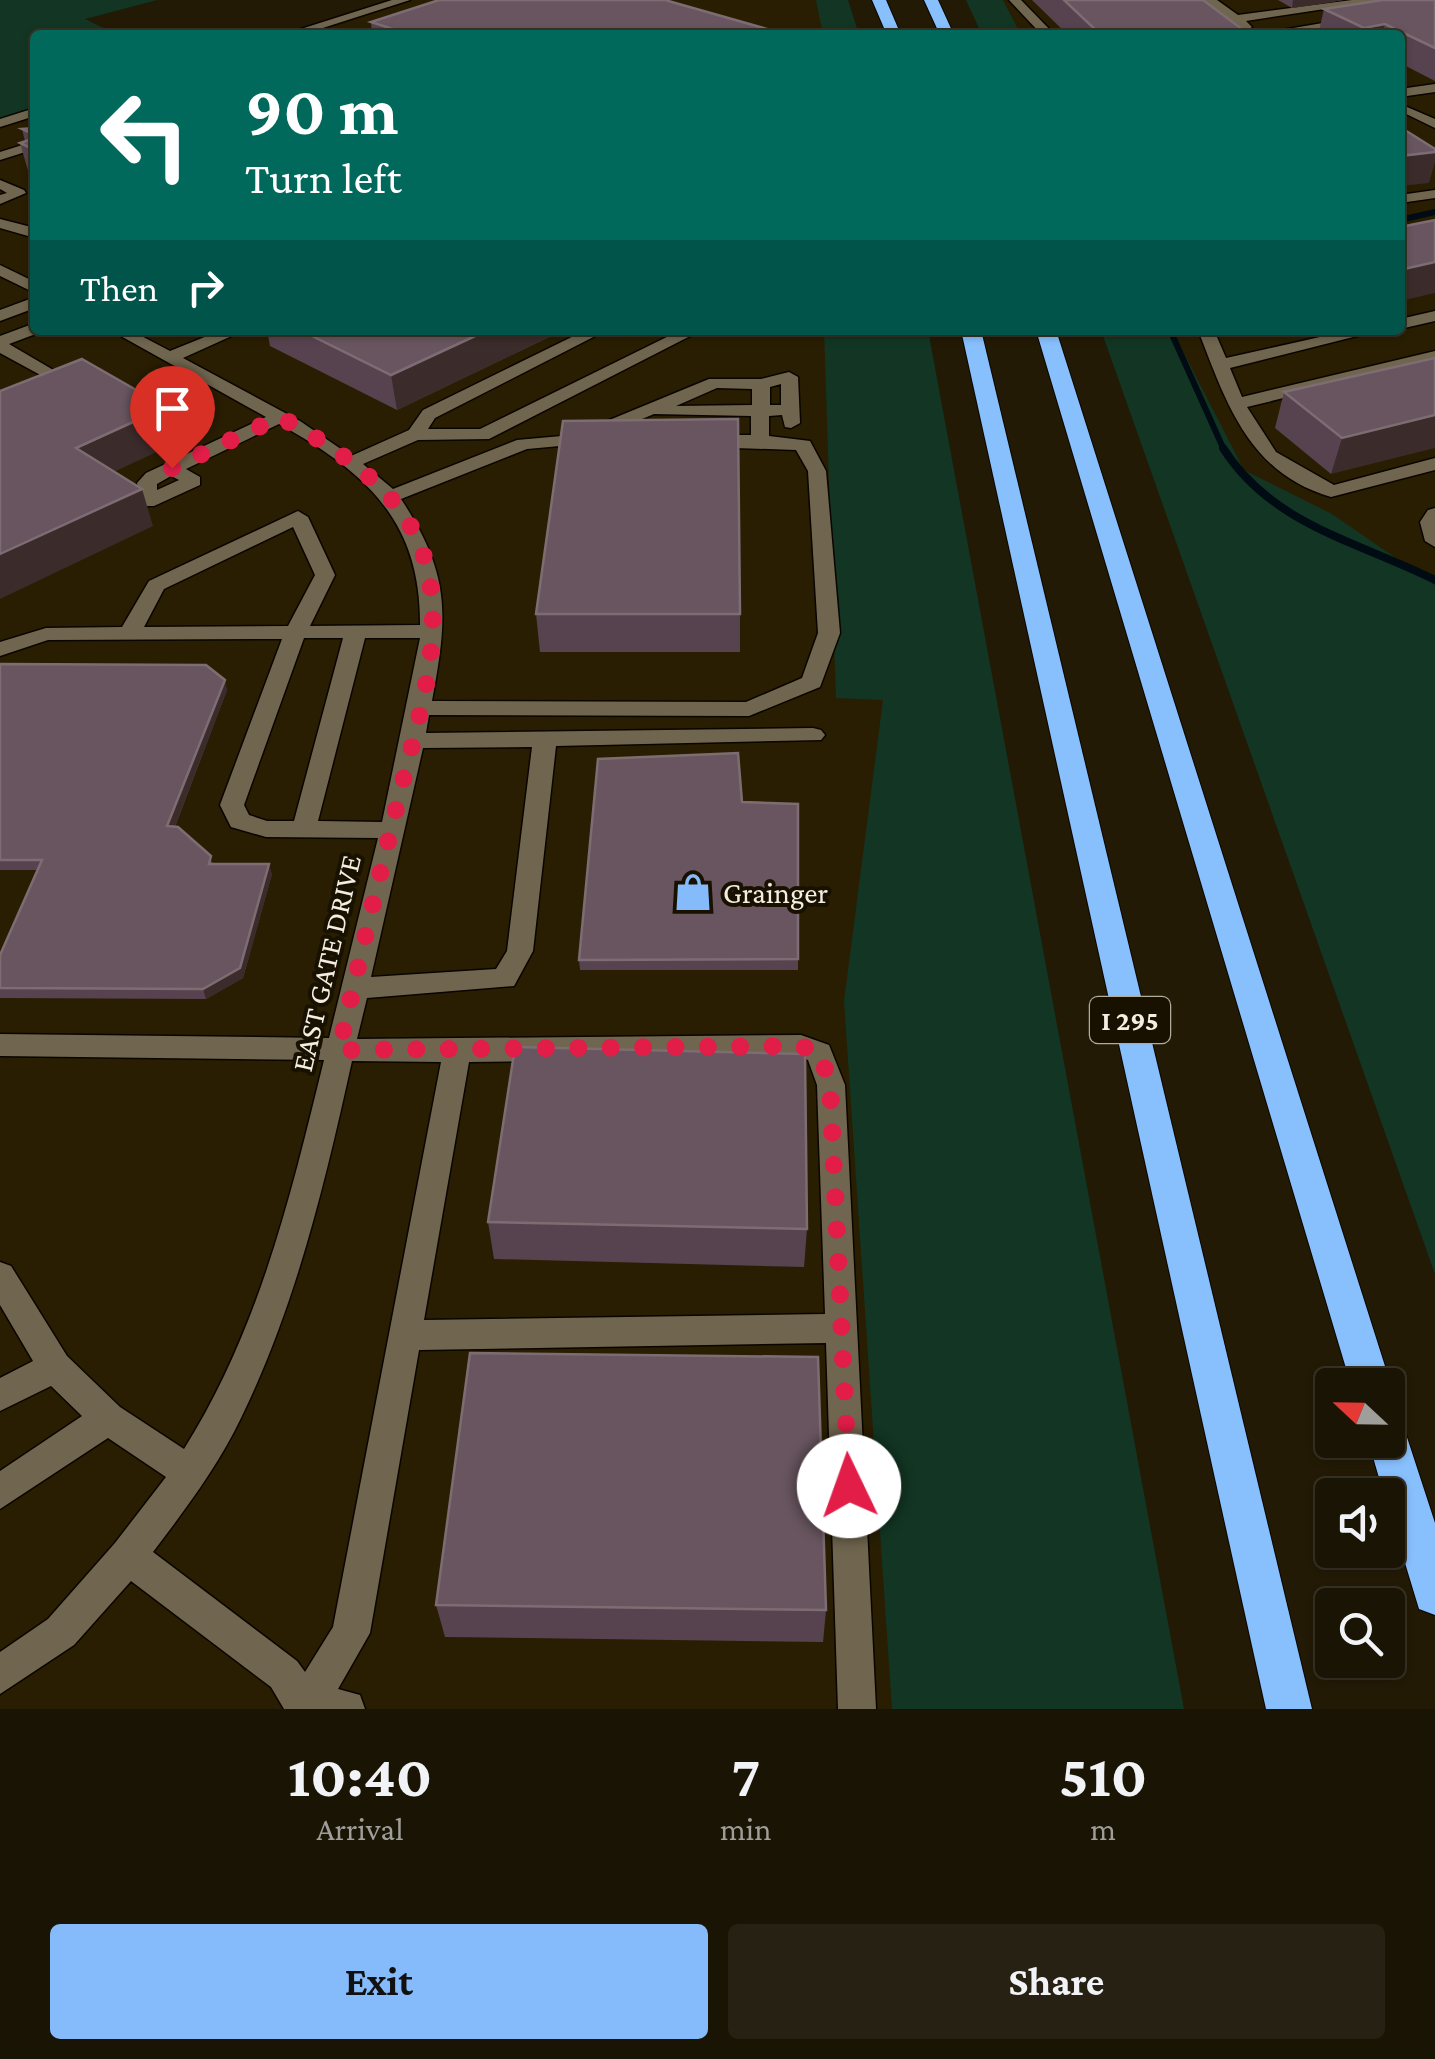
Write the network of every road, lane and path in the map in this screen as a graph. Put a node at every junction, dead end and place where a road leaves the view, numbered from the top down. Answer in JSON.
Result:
{"nodes":[{"id":1,"x":404,"y":0,"type":"edge"},
{"id":2,"x":880,"y":0,"type":"edge"},
{"id":3,"x":931,"y":0,"type":"edge"},
{"id":4,"x":1015,"y":0,"type":"edge"},
{"id":5,"x":1210,"y":0,"type":"edge"},
{"id":6,"x":1247,"y":0,"type":"edge"},
{"id":7,"x":1378,"y":0,"type":"edge"},
{"id":8,"x":1268,"y":15,"type":"junction"},
{"id":9,"x":1236,"y":19,"type":"junction"},
{"id":10,"x":1375,"y":19,"type":"edge"},
{"id":11,"x":305,"y":30,"type":"edge"},
{"id":12,"x":892,"y":30,"type":"edge"},
{"id":13,"x":945,"y":30,"type":"edge"},
{"id":14,"x":1044,"y":30,"type":"edge"},
{"id":15,"x":1251,"y":30,"type":"edge"},
{"id":16,"x":1307,"y":30,"type":"edge"},
{"id":17,"x":1435,"y":88,"type":"edge"},
{"id":18,"x":1405,"y":97,"type":"edge"},
{"id":19,"x":1405,"y":98,"type":"edge"},
{"id":20,"x":1405,"y":101,"type":"edge"},
{"id":21,"x":1435,"y":102,"type":"edge"},
{"id":22,"x":30,"y":114,"type":"edge"},
{"id":23,"x":0,"y":123,"type":"edge"},
{"id":24,"x":1435,"y":124,"type":"edge"},
{"id":25,"x":30,"y":147,"type":"edge"},
{"id":26,"x":0,"y":156,"type":"edge"},
{"id":27,"x":0,"y":184,"type":"edge"},
{"id":28,"x":1435,"y":194,"type":"edge"},
{"id":29,"x":1405,"y":199,"type":"edge"},
{"id":30,"x":0,"y":200,"type":"edge"},
{"id":31,"x":0,"y":223,"type":"edge"},
{"id":32,"x":30,"y":232,"type":"edge"},
{"id":33,"x":0,"y":270,"type":"edge"},
{"id":34,"x":30,"y":285,"type":"edge"},
{"id":35,"x":30,"y":304,"type":"edge"},
{"id":36,"x":1,"y":315,"type":"edge"},
{"id":37,"x":1417,"y":320,"type":"edge"},
{"id":38,"x":30,"y":330,"type":"edge"},
{"id":39,"x":1435,"y":331,"type":"edge"},
{"id":40,"x":128,"y":335,"type":"edge"},
{"id":41,"x":224,"y":335,"type":"edge"},
{"id":42,"x":589,"y":335,"type":"edge"},
{"id":43,"x":684,"y":335,"type":"edge"},
{"id":44,"x":972,"y":335,"type":"edge"},
{"id":45,"x":1048,"y":335,"type":"edge"},
{"id":46,"x":1208,"y":335,"type":"edge"},
{"id":47,"x":1351,"y":335,"type":"edge"},
{"id":48,"x":0,"y":344,"type":"edge"},
{"id":49,"x":1435,"y":356,"type":"edge"},
{"id":50,"x":171,"y":357,"type":"junction"},
{"id":51,"x":1220,"y":365,"type":"junction"},
{"id":52,"x":762,"y":384,"type":"junction"},
{"id":53,"x":0,"y":402,"type":"edge"},
{"id":54,"x":1236,"y":404,"type":"junction"},
{"id":55,"x":761,"y":410,"type":"junction"},
{"id":56,"x":790,"y":410,"type":"junction"},
{"id":57,"x":645,"y":412,"type":"junction"},
{"id":58,"x":280,"y":417,"type":"junction"},
{"id":59,"x":415,"y":434,"type":"junction"},
{"id":60,"x":576,"y":440,"type":"junction"},
{"id":61,"x":631,"y":440,"type":"edge"},
{"id":62,"x":686,"y":441,"type":"edge"},
{"id":63,"x":760,"y":441,"type":"junction"},
{"id":64,"x":803,"y":445,"type":"junction"},
{"id":65,"x":350,"y":463,"type":"junction"},
{"id":66,"x":1435,"y":464,"type":"edge"},
{"id":67,"x":172,"y":468,"type":"dead end"},
{"id":68,"x":390,"y":497,"type":"junction"},
{"id":69,"x":1435,"y":514,"type":"edge"},
{"id":70,"x":1435,"y":541,"type":"edge"},
{"id":71,"x":432,"y":631,"type":"junction"},
{"id":72,"x":129,"y":634,"type":"junction"},
{"id":73,"x":355,"y":634,"type":"junction"},
{"id":74,"x":294,"y":635,"type":"junction"},
{"id":75,"x":0,"y":649,"type":"edge"},
{"id":76,"x":420,"y":708,"type":"junction"},
{"id":77,"x":813,"y":736,"type":"dead end"},
{"id":78,"x":545,"y":738,"type":"junction"},
{"id":79,"x":414,"y":741,"type":"junction"},
{"id":80,"x":304,"y":830,"type":"junction"},
{"id":81,"x":392,"y":830,"type":"junction"},
{"id":82,"x":355,"y":988,"type":"junction"},
{"id":83,"x":0,"y":1045,"type":"edge"},
{"id":84,"x":339,"y":1050,"type":"junction"},
{"id":85,"x":457,"y":1052,"type":"junction"},
{"id":86,"x":0,"y":1276,"type":"edge"},
{"id":87,"x":842,"y":1328,"type":"junction"},
{"id":88,"x":406,"y":1335,"type":"junction"},
{"id":89,"x":55,"y":1367,"type":"junction"},
{"id":90,"x":1366,"y":1368,"type":"edge"},
{"id":91,"x":0,"y":1395,"type":"edge"},
{"id":92,"x":108,"y":1418,"type":"junction"},
{"id":93,"x":1394,"y":1458,"type":"edge"},
{"id":94,"x":190,"y":1472,"type":"junction"},
{"id":95,"x":0,"y":1492,"type":"edge"},
{"id":96,"x":128,"y":1556,"type":"junction"},
{"id":97,"x":1435,"y":1593,"type":"edge"},
{"id":98,"x":0,"y":1675,"type":"edge"},
{"id":99,"x":306,"y":1708,"type":"edge"},
{"id":100,"x":346,"y":1709,"type":"edge"},
{"id":101,"x":857,"y":1709,"type":"edge"},
{"id":102,"x":1289,"y":1709,"type":"edge"}],
"edges":[{"from":1,"to":11,"type":"street"},
{"from":2,"to":12,"type":"highway"},
{"from":3,"to":13,"type":"highway"},
{"from":4,"to":14,"type":"street"},
{"from":5,"to":9,"type":"street"},
{"from":6,"to":8,"type":"street"},
{"from":7,"to":8,"type":"street"},
{"from":8,"to":9,"type":"street"},
{"from":9,"to":15,"type":"street"},
{"from":10,"to":16,"type":"street"},
{"from":17,"to":18,"type":"street"},
{"from":19,"to":21,"type":"street"},
{"from":20,"to":24,"type":"street"},
{"from":22,"to":23,"type":"street"},
{"from":25,"to":26,"type":"street"},
{"from":27,"to":30,"type":"street"},
{"from":28,"to":29,"type":"street"},
{"from":31,"to":32,"type":"street"},
{"from":33,"to":34,"type":"street"},
{"from":35,"to":36,"type":"street"},
{"from":37,"to":39,"type":"street"},
{"from":38,"to":48,"type":"street"},
{"from":40,"to":50,"type":"street","name":"EAST GATE DRIVE"},
{"from":41,"to":50,"type":"street"},
{"from":42,"to":59,"type":"street"},
{"from":43,"to":59,"type":"street"},
{"from":44,"to":102,"type":"highway","number":"I 295"},
{"from":45,"to":90,"type":"highway"},
{"from":46,"to":51,"type":"street"},
{"from":47,"to":51,"type":"street"},
{"from":48,"to":53,"type":"street"},
{"from":49,"to":54,"type":"street"},
{"from":50,"to":58,"type":"street","name":"EAST GATE DRIVE"},
{"from":51,"to":54,"type":"street"},
{"from":52,"to":55,"type":"street"},
{"from":52,"to":56,"type":"street"},
{"from":52,"to":57,"type":"street"},
{"from":54,"to":66,"type":"street"},
{"from":55,"to":56,"type":"street"},
{"from":55,"to":57,"type":"street"},
{"from":55,"to":63,"type":"street"},
{"from":56,"to":64,"type":"street"},
{"from":57,"to":60,"type":"street"},
{"from":58,"to":65,"type":"street","name":"EAST GATE DRIVE"},
{"from":58,"to":67,"type":"street"},
{"from":59,"to":65,"type":"street"},
{"from":60,"to":61,"type":"street"},
{"from":60,"to":68,"type":"street"},
{"from":62,"to":63,"type":"street"},
{"from":63,"to":64,"type":"street"},
{"from":64,"to":76,"type":"street"},
{"from":65,"to":68,"type":"street","name":"EAST GATE DRIVE"},
{"from":68,"to":71,"type":"street","name":"EAST GATE DRIVE"},
{"from":69,"to":70,"type":"street"},
{"from":71,"to":73,"type":"street"},
{"from":71,"to":76,"type":"street","name":"EAST GATE DRIVE"},
{"from":72,"to":74,"type":"street"},
{"from":72,"to":74,"type":"street"},
{"from":72,"to":75,"type":"street"},
{"from":73,"to":74,"type":"street"},
{"from":73,"to":80,"type":"street"},
{"from":74,"to":80,"type":"street"},
{"from":76,"to":79,"type":"street","name":"EAST GATE DRIVE"},
{"from":77,"to":78,"type":"street"},
{"from":78,"to":79,"type":"street"},
{"from":78,"to":82,"type":"street"},
{"from":79,"to":81,"type":"street","name":"EAST GATE DRIVE"},
{"from":80,"to":81,"type":"street"},
{"from":81,"to":82,"type":"street","name":"EAST GATE DRIVE"},
{"from":82,"to":84,"type":"street","name":"EAST GATE DRIVE"},
{"from":83,"to":84,"type":"street"},
{"from":84,"to":85,"type":"street"},
{"from":84,"to":94,"type":"street","name":"EAST GATE DRIVE"},
{"from":85,"to":87,"type":"street"},
{"from":85,"to":88,"type":"street"},
{"from":86,"to":89,"type":"street"},
{"from":87,"to":88,"type":"street"},
{"from":87,"to":101,"type":"street"},
{"from":88,"to":99,"type":"street"},
{"from":89,"to":91,"type":"street"},
{"from":89,"to":92,"type":"street"},
{"from":92,"to":94,"type":"street"},
{"from":92,"to":95,"type":"street"},
{"from":93,"to":97,"type":"highway"},
{"from":94,"to":96,"type":"street","name":"EAST GATE DRIVE"},
{"from":96,"to":98,"type":"street","name":"EAST GATE DRIVE"},
{"from":96,"to":99,"type":"street"},
{"from":99,"to":100,"type":"street"}]}
